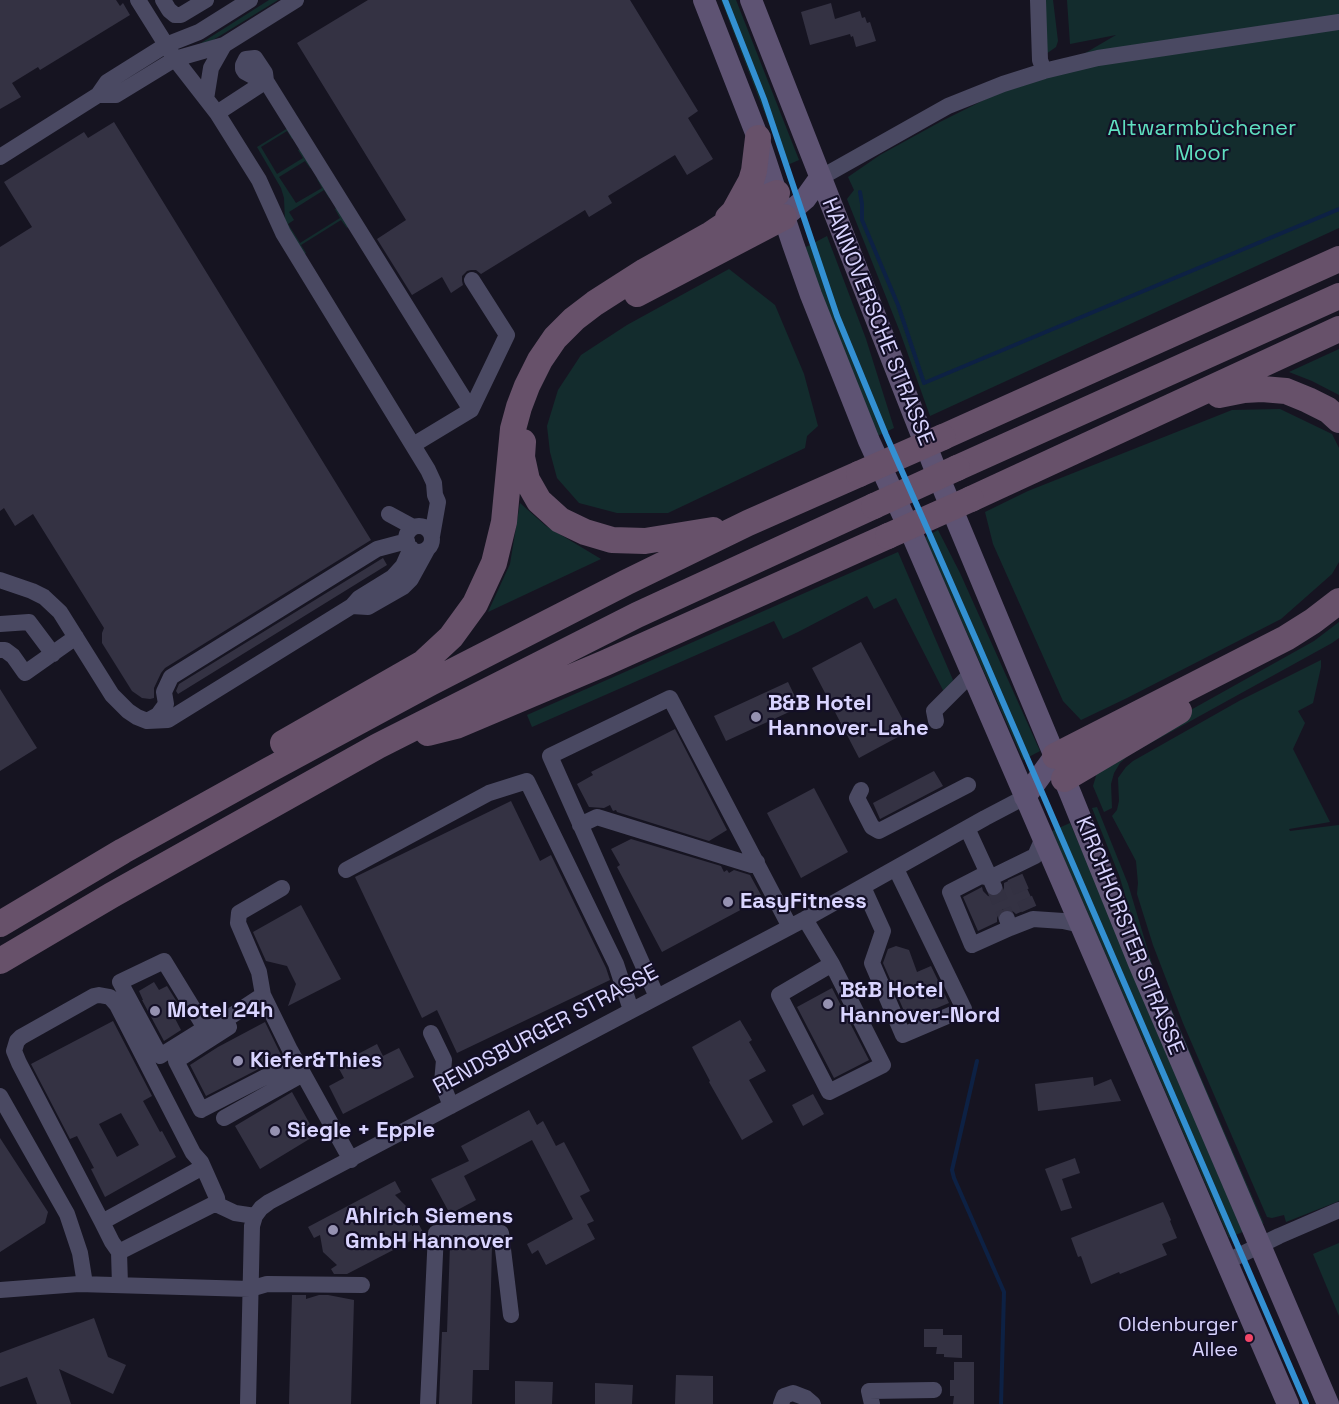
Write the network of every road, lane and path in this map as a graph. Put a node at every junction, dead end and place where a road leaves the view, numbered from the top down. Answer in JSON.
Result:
{"nodes":[{"id":1,"x":138,"y":0,"type":"edge"},
{"id":2,"x":163,"y":0,"type":"edge"},
{"id":3,"x":206,"y":0,"type":"edge"},
{"id":4,"x":250,"y":0,"type":"edge"},
{"id":5,"x":296,"y":0,"type":"edge"},
{"id":6,"x":704,"y":0,"type":"edge"},
{"id":7,"x":751,"y":0,"type":"edge"},
{"id":8,"x":1038,"y":0,"type":"edge"},
{"id":9,"x":1339,"y":22,"type":"edge"},
{"id":10,"x":224,"y":45,"type":"junction"},
{"id":11,"x":171,"y":52,"type":"junction"},
{"id":12,"x":1044,"y":71,"type":"junction"},
{"id":13,"x":206,"y":99,"type":"junction"},
{"id":14,"x":217,"y":113,"type":"junction"},
{"id":15,"x":758,"y":138,"type":"junction"},
{"id":16,"x":0,"y":157,"type":"edge"},
{"id":17,"x":820,"y":178,"type":"junction"},
{"id":18,"x":780,"y":205,"type":"junction"},
{"id":19,"x":711,"y":234,"type":"junction"},
{"id":20,"x":1339,"y":259,"type":"edge"},
{"id":21,"x":472,"y":280,"type":"dead end"},
{"id":22,"x":1339,"y":296,"type":"edge"},
{"id":23,"x":1339,"y":329,"type":"edge"},
{"id":24,"x":471,"y":410,"type":"junction"},
{"id":25,"x":1152,"y":415,"type":"junction"},
{"id":26,"x":1339,"y":420,"type":"edge"},
{"id":27,"x":413,"y":445,"type":"junction"},
{"id":28,"x":946,"y":467,"type":"junction"},
{"id":29,"x":884,"y":499,"type":"junction"},
{"id":30,"x":748,"y":523,"type":"junction"},
{"id":31,"x":417,"y":537,"type":"junction"},
{"id":32,"x":0,"y":580,"type":"edge"},
{"id":33,"x":1339,"y":601,"type":"edge"},
{"id":34,"x":352,"y":606,"type":"junction"},
{"id":35,"x":1339,"y":616,"type":"edge"},
{"id":36,"x":0,"y":624,"type":"edge"},
{"id":37,"x":76,"y":637,"type":"junction"},
{"id":38,"x":0,"y":650,"type":"edge"},
{"id":39,"x":53,"y":654,"type":"junction"},
{"id":40,"x":972,"y":673,"type":"junction"},
{"id":41,"x":164,"y":692,"type":"junction"},
{"id":42,"x":193,"y":705,"type":"junction"},
{"id":43,"x":147,"y":721,"type":"junction"},
{"id":44,"x":936,"y":721,"type":"dead end"},
{"id":45,"x":378,"y":746,"type":"junction"},
{"id":46,"x":1060,"y":768,"type":"junction"},
{"id":47,"x":269,"y":770,"type":"junction"},
{"id":48,"x":968,"y":785,"type":"dead end"},
{"id":49,"x":861,"y":790,"type":"dead end"},
{"id":50,"x":1025,"y":796,"type":"junction"},
{"id":51,"x":580,"y":825,"type":"junction"},
{"id":52,"x":967,"y":828,"type":"junction"},
{"id":53,"x":1043,"y":838,"type":"junction"},
{"id":54,"x":757,"y":862,"type":"junction"},
{"id":55,"x":896,"y":868,"type":"junction"},
{"id":56,"x":346,"y":870,"type":"dead end"},
{"id":57,"x":992,"y":882,"type":"junction"},
{"id":58,"x":863,"y":887,"type":"junction"},
{"id":59,"x":282,"y":888,"type":"dead end"},
{"id":60,"x":798,"y":923,"type":"junction"},
{"id":61,"x":0,"y":924,"type":"edge"},
{"id":62,"x":1081,"y":925,"type":"junction"},
{"id":63,"x":0,"y":962,"type":"edge"},
{"id":64,"x":832,"y":964,"type":"junction"},
{"id":65,"x":657,"y":997,"type":"junction"},
{"id":66,"x":266,"y":999,"type":"junction"},
{"id":67,"x":632,"y":1010,"type":"junction"},
{"id":68,"x":205,"y":1028,"type":"junction"},
{"id":69,"x":431,"y":1033,"type":"dead end"},
{"id":70,"x":300,"y":1067,"type":"junction"},
{"id":71,"x":0,"y":1096,"type":"edge"},
{"id":72,"x":452,"y":1106,"type":"junction"},
{"id":73,"x":224,"y":1118,"type":"dead end"},
{"id":74,"x":351,"y":1160,"type":"junction"},
{"id":75,"x":203,"y":1167,"type":"junction"},
{"id":76,"x":218,"y":1205,"type":"junction"},
{"id":77,"x":1339,"y":1210,"type":"edge"},
{"id":78,"x":255,"y":1216,"type":"junction"},
{"id":79,"x":102,"y":1222,"type":"junction"},
{"id":80,"x":1260,"y":1245,"type":"junction"},
{"id":81,"x":119,"y":1252,"type":"junction"},
{"id":82,"x":1226,"y":1262,"type":"junction"},
{"id":83,"x":84,"y":1284,"type":"junction"},
{"id":84,"x":120,"y":1285,"type":"junction"},
{"id":85,"x":362,"y":1285,"type":"dead end"},
{"id":86,"x":250,"y":1289,"type":"junction"},
{"id":87,"x":0,"y":1290,"type":"edge"},
{"id":88,"x":512,"y":1315,"type":"dead end"},
{"id":89,"x":934,"y":1390,"type":"dead end"},
{"id":90,"x":248,"y":1404,"type":"edge"},
{"id":91,"x":428,"y":1404,"type":"edge"},
{"id":92,"x":781,"y":1404,"type":"edge"},
{"id":93,"x":813,"y":1404,"type":"edge"},
{"id":94,"x":872,"y":1404,"type":"edge"},
{"id":95,"x":1288,"y":1404,"type":"edge"},
{"id":96,"x":1328,"y":1404,"type":"edge"}],
"edges":[{"from":1,"to":11,"type":"street"},
{"from":2,"to":3,"type":"street"},
{"from":4,"to":11,"type":"street"},
{"from":5,"to":10,"type":"street"},
{"from":6,"to":15,"type":"main road","name":"HANNOVERSCHE STRASSE"},
{"from":7,"to":17,"type":"main road","name":"HANNOVERSCHE STRASSE"},
{"from":8,"to":12,"type":"street"},
{"from":9,"to":12,"type":"street"},
{"from":10,"to":11,"type":"street"},
{"from":10,"to":13,"type":"street"},
{"from":11,"to":13,"type":"street"},
{"from":11,"to":16,"type":"street"},
{"from":12,"to":17,"type":"street"},
{"from":13,"to":14,"type":"street"},
{"from":14,"to":24,"type":"street"},
{"from":14,"to":27,"type":"street"},
{"from":15,"to":18,"type":"main road","name":"HANNOVERSCHE STRASSE"},
{"from":15,"to":19,"type":"highway"},
{"from":17,"to":18,"type":"main road","name":"HANNOVERSCHE STRASSE"},
{"from":17,"to":28,"type":"main road","name":"HANNOVERSCHE STRASSE"},
{"from":18,"to":19,"type":"highway"},
{"from":18,"to":29,"type":"main road","name":"HANNOVERSCHE STRASSE"},
{"from":18,"to":30,"type":"highway"},
{"from":19,"to":47,"type":"highway"},
{"from":20,"to":30,"type":"highway","bridge":true},
{"from":21,"to":24,"type":"street"},
{"from":22,"to":28,"type":"highway"},
{"from":23,"to":25,"type":"highway"},
{"from":24,"to":27,"type":"street"},
{"from":25,"to":26,"type":"highway"},
{"from":25,"to":45,"type":"highway","bridge":true},
{"from":27,"to":31,"type":"street"},
{"from":28,"to":29,"type":"highway","bridge":true},
{"from":28,"to":46,"type":"main road","name":"KIRCHHORSTER STRASSE"},
{"from":29,"to":40,"type":"main road","name":"KIRCHHORSTER STRASSE"},
{"from":29,"to":45,"type":"highway"},
{"from":30,"to":47,"type":"highway"},
{"from":31,"to":34,"type":"street"},
{"from":31,"to":34,"type":"street"},
{"from":31,"to":41,"type":"street"},
{"from":32,"to":37,"type":"street"},
{"from":33,"to":46,"type":"highway"},
{"from":34,"to":42,"type":"street"},
{"from":35,"to":46,"type":"highway"},
{"from":36,"to":39,"type":"street"},
{"from":37,"to":39,"type":"street"},
{"from":37,"to":43,"type":"street"},
{"from":38,"to":39,"type":"street"},
{"from":40,"to":44,"type":"street"},
{"from":40,"to":50,"type":"main road","name":"KIRCHHORSTER STRASSE"},
{"from":41,"to":42,"type":"street"},
{"from":41,"to":43,"type":"street"},
{"from":42,"to":43,"type":"street"},
{"from":45,"to":63,"type":"highway"},
{"from":46,"to":50,"type":"main road"},
{"from":46,"to":80,"type":"main road","name":"KIRCHHORSTER STRASSE"},
{"from":47,"to":61,"type":"highway"},
{"from":48,"to":49,"type":"street"},
{"from":50,"to":52,"type":"street","name":"RENDSBURGER STRASSE"},
{"from":50,"to":53,"type":"main road","name":"KIRCHHORSTER STRASSE"},
{"from":51,"to":54,"type":"street"},
{"from":51,"to":54,"type":"street"},
{"from":51,"to":65,"type":"street"},
{"from":52,"to":55,"type":"street","name":"RENDSBURGER STRASSE"},
{"from":52,"to":57,"type":"street"},
{"from":53,"to":57,"type":"street"},
{"from":53,"to":62,"type":"main road","name":"KIRCHHORSTER STRASSE"},
{"from":54,"to":60,"type":"street"},
{"from":55,"to":58,"type":"street","name":"RENDSBURGER STRASSE"},
{"from":55,"to":58,"type":"street"},
{"from":56,"to":67,"type":"street"},
{"from":57,"to":62,"type":"street"},
{"from":58,"to":60,"type":"street","name":"RENDSBURGER STRASSE"},
{"from":59,"to":66,"type":"street"},
{"from":60,"to":64,"type":"street"},
{"from":60,"to":65,"type":"street","name":"RENDSBURGER STRASSE"},
{"from":62,"to":82,"type":"main road","name":"KIRCHHORSTER STRASSE"},
{"from":64,"to":64,"type":"street"},
{"from":65,"to":67,"type":"street","name":"RENDSBURGER STRASSE"},
{"from":66,"to":68,"type":"street"},
{"from":66,"to":70,"type":"street"},
{"from":66,"to":70,"type":"street"},
{"from":67,"to":72,"type":"street","name":"RENDSBURGER STRASSE"},
{"from":68,"to":68,"type":"street"},
{"from":69,"to":72,"type":"street"},
{"from":70,"to":73,"type":"street"},
{"from":70,"to":74,"type":"street"},
{"from":71,"to":83,"type":"street"},
{"from":72,"to":74,"type":"street","name":"RENDSBURGER STRASSE"},
{"from":74,"to":78,"type":"street","name":"RENDSBURGER STRASSE"},
{"from":75,"to":76,"type":"street"},
{"from":75,"to":79,"type":"street"},
{"from":75,"to":79,"type":"street"},
{"from":76,"to":78,"type":"street"},
{"from":76,"to":81,"type":"street"},
{"from":77,"to":80,"type":"street"},
{"from":78,"to":86,"type":"street"},
{"from":79,"to":81,"type":"street"},
{"from":80,"to":82,"type":"street"},
{"from":80,"to":96,"type":"main road","name":"KIRCHHORSTER STRASSE"},
{"from":81,"to":84,"type":"street"},
{"from":82,"to":95,"type":"main road","name":"KIRCHHORSTER STRASSE"},
{"from":83,"to":84,"type":"street"},
{"from":83,"to":87,"type":"street"},
{"from":84,"to":86,"type":"street"},
{"from":85,"to":86,"type":"street"},
{"from":86,"to":90,"type":"street"},
{"from":88,"to":91,"type":"street"},
{"from":89,"to":94,"type":"street"},
{"from":92,"to":93,"type":"street"}]}
